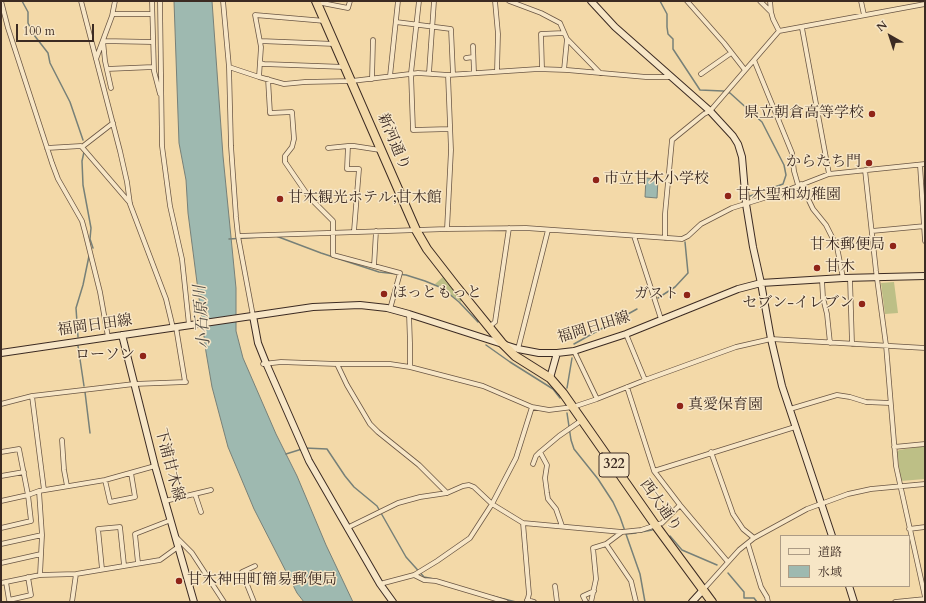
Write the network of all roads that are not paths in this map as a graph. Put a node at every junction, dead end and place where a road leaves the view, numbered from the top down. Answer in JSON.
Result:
{"nodes":[{"id":1,"x":1,"y":1,"type":"edge"},
{"id":2,"x":82,"y":1,"type":"edge"},
{"id":3,"x":115,"y":1,"type":"edge"},
{"id":4,"x":152,"y":1,"type":"edge"},
{"id":5,"x":160,"y":1,"type":"edge"},
{"id":6,"x":223,"y":1,"type":"edge"},
{"id":7,"x":316,"y":1,"type":"edge"},
{"id":8,"x":350,"y":1,"type":"edge"},
{"id":9,"x":398,"y":1,"type":"edge"},
{"id":10,"x":419,"y":1,"type":"edge"},
{"id":11,"x":434,"y":1,"type":"edge"},
{"id":12,"x":495,"y":1,"type":"edge"},
{"id":13,"x":509,"y":1,"type":"edge"},
{"id":14,"x":591,"y":1,"type":"edge"},
{"id":15,"x":687,"y":1,"type":"edge"},
{"id":16,"x":760,"y":1,"type":"edge"},
{"id":17,"x":770,"y":1,"type":"edge"},
{"id":18,"x":861,"y":1,"type":"edge"},
{"id":19,"x":908,"y":1,"type":"edge"},
{"id":20,"x":925,"y":4,"type":"edge"},
{"id":21,"x":909,"y":7,"type":"junction"},
{"id":22,"x":771,"y":12,"type":"junction"},
{"id":23,"x":113,"y":14,"type":"junction"},
{"id":24,"x":152,"y":14,"type":"junction"},
{"id":25,"x":864,"y":15,"type":"junction"},
{"id":26,"x":325,"y":21,"type":"junction"},
{"id":27,"x":396,"y":22,"type":"junction"},
{"id":28,"x":417,"y":25,"type":"junction"},
{"id":29,"x":432,"y":27,"type":"junction"},
{"id":30,"x":802,"y":28,"type":"junction"},
{"id":31,"x":779,"y":31,"type":"junction"},
{"id":32,"x":564,"y":33,"type":"junction"},
{"id":33,"x":568,"y":39,"type":"junction"},
{"id":34,"x":373,"y":40,"type":"dead end"},
{"id":35,"x":103,"y":41,"type":"junction"},
{"id":36,"x":260,"y":41,"type":"junction"},
{"id":37,"x":153,"y":42,"type":"junction"},
{"id":38,"x":335,"y":44,"type":"junction"},
{"id":39,"x":473,"y":46,"type":"dead end"},
{"id":40,"x":732,"y":53,"type":"junction"},
{"id":41,"x":473,"y":57,"type":"junction"},
{"id":42,"x":466,"y":58,"type":"dead end"},
{"id":43,"x":96,"y":60,"type":"junction"},
{"id":44,"x":754,"y":60,"type":"junction"},
{"id":45,"x":260,"y":63,"type":"junction"},
{"id":46,"x":154,"y":67,"type":"junction"},
{"id":47,"x":229,"y":67,"type":"junction"},
{"id":48,"x":346,"y":67,"type":"junction"},
{"id":49,"x":107,"y":69,"type":"junction"},
{"id":50,"x":542,"y":69,"type":"junction"},
{"id":51,"x":564,"y":70,"type":"junction"},
{"id":52,"x":745,"y":70,"type":"junction"},
{"id":53,"x":497,"y":71,"type":"junction"},
{"id":54,"x":429,"y":73,"type":"junction"},
{"id":55,"x":474,"y":73,"type":"junction"},
{"id":56,"x":600,"y":73,"type":"junction"},
{"id":57,"x":411,"y":74,"type":"junction"},
{"id":58,"x":448,"y":74,"type":"junction"},
{"id":59,"x":453,"y":74,"type":"junction"},
{"id":60,"x":701,"y":74,"type":"dead end"},
{"id":61,"x":390,"y":76,"type":"junction"},
{"id":62,"x":259,"y":77,"type":"junction"},
{"id":63,"x":671,"y":77,"type":"junction"},
{"id":64,"x":372,"y":78,"type":"junction"},
{"id":65,"x":268,"y":79,"type":"junction"},
{"id":66,"x":352,"y":81,"type":"junction"},
{"id":67,"x":111,"y":88,"type":"dead end"},
{"id":68,"x":161,"y":100,"type":"junction"},
{"id":69,"x":710,"y":111,"type":"junction"},
{"id":70,"x":113,"y":123,"type":"junction"},
{"id":71,"x":450,"y":129,"type":"junction"},
{"id":72,"x":348,"y":146,"type":"junction"},
{"id":73,"x":82,"y":147,"type":"junction"},
{"id":74,"x":47,"y":148,"type":"junction"},
{"id":75,"x":328,"y":148,"type":"dead end"},
{"id":76,"x":381,"y":150,"type":"junction"},
{"id":77,"x":923,"y":165,"type":"edge"},
{"id":78,"x":865,"y":170,"type":"junction"},
{"id":79,"x":829,"y":174,"type":"junction"},
{"id":80,"x":800,"y":185,"type":"junction"},
{"id":81,"x":130,"y":204,"type":"junction"},
{"id":82,"x":746,"y":204,"type":"junction"},
{"id":83,"x":924,"y":226,"type":"edge"},
{"id":84,"x":509,"y":228,"type":"junction"},
{"id":85,"x":447,"y":229,"type":"junction"},
{"id":86,"x":416,"y":230,"type":"junction"},
{"id":87,"x":548,"y":230,"type":"junction"},
{"id":88,"x":354,"y":231,"type":"junction"},
{"id":89,"x":376,"y":231,"type":"junction"},
{"id":90,"x":872,"y":231,"type":"junction"},
{"id":91,"x":333,"y":232,"type":"junction"},
{"id":92,"x":238,"y":236,"type":"junction"},
{"id":93,"x":634,"y":236,"type":"junction"},
{"id":94,"x":665,"y":238,"type":"junction"},
{"id":95,"x":925,"y":241,"type":"edge"},
{"id":96,"x":374,"y":266,"type":"junction"},
{"id":97,"x":925,"y":276,"type":"edge"},
{"id":98,"x":878,"y":277,"type":"junction"},
{"id":99,"x":843,"y":278,"type":"junction"},
{"id":100,"x":850,"y":278,"type":"junction"},
{"id":101,"x":822,"y":280,"type":"junction"},
{"id":102,"x":761,"y":283,"type":"junction"},
{"id":103,"x":390,"y":309,"type":"junction"},
{"id":104,"x":409,"y":314,"type":"junction"},
{"id":105,"x":250,"y":317,"type":"junction"},
{"id":106,"x":662,"y":319,"type":"junction"},
{"id":107,"x":191,"y":325,"type":"junction"},
{"id":108,"x":489,"y":327,"type":"junction"},
{"id":109,"x":174,"y":328,"type":"junction"},
{"id":110,"x":626,"y":334,"type":"junction"},
{"id":111,"x":122,"y":335,"type":"junction"},
{"id":112,"x":108,"y":337,"type":"junction"},
{"id":113,"x":771,"y":339,"type":"junction"},
{"id":114,"x":502,"y":343,"type":"junction"},
{"id":115,"x":830,"y":343,"type":"junction"},
{"id":116,"x":852,"y":344,"type":"junction"},
{"id":117,"x":886,"y":345,"type":"junction"},
{"id":118,"x":925,"y":348,"type":"edge"},
{"id":119,"x":518,"y":349,"type":"junction"},
{"id":120,"x":574,"y":351,"type":"junction"},
{"id":121,"x":1,"y":353,"type":"edge"},
{"id":122,"x":557,"y":353,"type":"junction"},
{"id":123,"x":264,"y":364,"type":"junction"},
{"id":124,"x":337,"y":364,"type":"junction"},
{"id":125,"x":410,"y":367,"type":"junction"},
{"id":126,"x":550,"y":378,"type":"junction"},
{"id":127,"x":645,"y":380,"type":"junction"},
{"id":128,"x":134,"y":384,"type":"junction"},
{"id":129,"x":627,"y":387,"type":"junction"},
{"id":130,"x":32,"y":396,"type":"junction"},
{"id":131,"x":597,"y":399,"type":"junction"},
{"id":132,"x":890,"y":403,"type":"junction"},
{"id":133,"x":1,"y":404,"type":"edge"},
{"id":134,"x":573,"y":406,"type":"junction"},
{"id":135,"x":532,"y":407,"type":"junction"},
{"id":136,"x":790,"y":409,"type":"junction"},
{"id":137,"x":582,"y":420,"type":"junction"},
{"id":138,"x":795,"y":427,"type":"junction"},
{"id":139,"x":62,"y":440,"type":"dead end"},
{"id":140,"x":925,"y":444,"type":"edge"},
{"id":141,"x":894,"y":447,"type":"junction"},
{"id":142,"x":1,"y":452,"type":"edge"},
{"id":143,"x":540,"y":452,"type":"junction"},
{"id":144,"x":711,"y":452,"type":"junction"},
{"id":145,"x":533,"y":464,"type":"dead end"},
{"id":146,"x":155,"y":466,"type":"junction"},
{"id":147,"x":654,"y":471,"type":"junction"},
{"id":148,"x":24,"y":472,"type":"junction"},
{"id":149,"x":131,"y":473,"type":"junction"},
{"id":150,"x":1,"y":476,"type":"edge"},
{"id":151,"x":105,"y":480,"type":"junction"},
{"id":152,"x":925,"y":484,"type":"edge"},
{"id":153,"x":67,"y":486,"type":"junction"},
{"id":154,"x":900,"y":486,"type":"junction"},
{"id":155,"x":211,"y":490,"type":"dead end"},
{"id":156,"x":42,"y":491,"type":"junction"},
{"id":157,"x":447,"y":493,"type":"junction"},
{"id":158,"x":195,"y":494,"type":"junction"},
{"id":159,"x":28,"y":496,"type":"junction"},
{"id":160,"x":1,"y":501,"type":"edge"},
{"id":161,"x":165,"y":501,"type":"junction"},
{"id":162,"x":821,"y":503,"type":"junction"},
{"id":163,"x":492,"y":504,"type":"junction"},
{"id":164,"x":680,"y":505,"type":"junction"},
{"id":165,"x":201,"y":512,"type":"dead end"},
{"id":166,"x":170,"y":520,"type":"junction"},
{"id":167,"x":523,"y":523,"type":"junction"},
{"id":168,"x":562,"y":526,"type":"junction"},
{"id":169,"x":656,"y":526,"type":"junction"},
{"id":170,"x":925,"y":527,"type":"edge"},
{"id":171,"x":1,"y":528,"type":"edge"},
{"id":172,"x":347,"y":528,"type":"junction"},
{"id":173,"x":909,"y":529,"type":"junction"},
{"id":174,"x":624,"y":532,"type":"junction"},
{"id":175,"x":42,"y":535,"type":"junction"},
{"id":176,"x":832,"y":535,"type":"edge"},
{"id":177,"x":176,"y":537,"type":"junction"},
{"id":178,"x":754,"y":538,"type":"junction"},
{"id":179,"x":1,"y":544,"type":"edge"},
{"id":180,"x":606,"y":544,"type":"junction"},
{"id":181,"x":748,"y":544,"type":"junction"},
{"id":182,"x":178,"y":547,"type":"junction"},
{"id":183,"x":41,"y":554,"type":"junction"},
{"id":184,"x":138,"y":562,"type":"junction"},
{"id":185,"x":728,"y":562,"type":"junction"},
{"id":186,"x":1,"y":563,"type":"edge"},
{"id":187,"x":124,"y":565,"type":"junction"},
{"id":188,"x":255,"y":566,"type":"dead end"},
{"id":189,"x":102,"y":569,"type":"junction"},
{"id":190,"x":76,"y":574,"type":"junction"},
{"id":191,"x":40,"y":575,"type":"junction"},
{"id":192,"x":414,"y":575,"type":"junction"},
{"id":193,"x":28,"y":577,"type":"junction"},
{"id":194,"x":3,"y":582,"type":"edge"},
{"id":195,"x":380,"y":584,"type":"junction"},
{"id":196,"x":555,"y":586,"type":"dead end"},
{"id":197,"x":849,"y":587,"type":"edge"},
{"id":198,"x":703,"y":590,"type":"junction"},
{"id":199,"x":594,"y":591,"type":"junction"},
{"id":200,"x":925,"y":598,"type":"edge"},
{"id":201,"x":527,"y":601,"type":"edge"},
{"id":202,"x":72,"y":602,"type":"edge"},
{"id":203,"x":194,"y":602,"type":"edge"},
{"id":204,"x":224,"y":602,"type":"edge"},
{"id":205,"x":254,"y":602,"type":"edge"},
{"id":206,"x":393,"y":602,"type":"edge"},
{"id":207,"x":506,"y":602,"type":"edge"},
{"id":208,"x":534,"y":602,"type":"edge"},
{"id":209,"x":557,"y":602,"type":"edge"},
{"id":210,"x":586,"y":602,"type":"edge"},
{"id":211,"x":590,"y":602,"type":"edge"},
{"id":212,"x":636,"y":602,"type":"edge"},
{"id":213,"x":692,"y":602,"type":"edge"},
{"id":214,"x":712,"y":602,"type":"edge"},
{"id":215,"x":768,"y":602,"type":"edge"},
{"id":216,"x":854,"y":602,"type":"edge"},
{"id":217,"x":896,"y":602,"type":"edge"}],
"edges":[{"from":1,"to":74,"type":"street"},
{"from":2,"to":43,"type":"street"},
{"from":3,"to":23,"type":"street"},
{"from":4,"to":24,"type":"street"},
{"from":5,"to":68,"type":"street"},
{"from":6,"to":47,"type":"street"},
{"from":7,"to":8,"type":"street"},
{"from":7,"to":26,"type":"highway","name":"新河通り","number":"322"},
{"from":9,"to":27,"type":"street"},
{"from":10,"to":28,"type":"street"},
{"from":11,"to":29,"type":"street"},
{"from":12,"to":53,"type":"street"},
{"from":13,"to":32,"type":"street"},
{"from":14,"to":63,"type":"main road"},
{"from":15,"to":40,"type":"street"},
{"from":16,"to":22,"type":"street"},
{"from":17,"to":22,"type":"street"},
{"from":18,"to":25,"type":"street"},
{"from":19,"to":21,"type":"street"},
{"from":20,"to":21,"type":"street"},
{"from":21,"to":25,"type":"street"},
{"from":22,"to":31,"type":"street"},
{"from":23,"to":24,"type":"street"},
{"from":23,"to":35,"type":"street"},
{"from":24,"to":37,"type":"street"},
{"from":25,"to":30,"type":"street"},
{"from":26,"to":36,"type":"street"},
{"from":26,"to":38,"type":"highway","name":"新河通り","number":"322"},
{"from":27,"to":28,"type":"street"},
{"from":27,"to":61,"type":"street"},
{"from":28,"to":29,"type":"street"},
{"from":28,"to":57,"type":"street"},
{"from":29,"to":54,"type":"street"},
{"from":29,"to":59,"type":"street"},
{"from":30,"to":31,"type":"street"},
{"from":30,"to":79,"type":"street"},
{"from":31,"to":44,"type":"street"},
{"from":32,"to":33,"type":"street"},
{"from":32,"to":50,"type":"street"},
{"from":33,"to":51,"type":"street"},
{"from":33,"to":56,"type":"street"},
{"from":34,"to":64,"type":"street"},
{"from":35,"to":37,"type":"street"},
{"from":35,"to":43,"type":"street"},
{"from":35,"to":49,"type":"street"},
{"from":36,"to":38,"type":"street"},
{"from":36,"to":45,"type":"street"},
{"from":37,"to":46,"type":"street"},
{"from":38,"to":48,"type":"highway","name":"新河通り","number":"322"},
{"from":39,"to":41,"type":"street"},
{"from":40,"to":52,"type":"street"},
{"from":40,"to":60,"type":"street"},
{"from":41,"to":42,"type":"street"},
{"from":41,"to":55,"type":"street"},
{"from":43,"to":70,"type":"street"},
{"from":44,"to":52,"type":"street"},
{"from":44,"to":80,"type":"street"},
{"from":45,"to":48,"type":"street"},
{"from":45,"to":62,"type":"street"},
{"from":46,"to":49,"type":"street"},
{"from":46,"to":68,"type":"street"},
{"from":47,"to":62,"type":"street"},
{"from":47,"to":92,"type":"street"},
{"from":48,"to":66,"type":"highway","name":"新河通り","number":"322"},
{"from":49,"to":67,"type":"street"},
{"from":50,"to":51,"type":"street"},
{"from":50,"to":53,"type":"street"},
{"from":51,"to":56,"type":"street"},
{"from":52,"to":69,"type":"street"},
{"from":53,"to":55,"type":"street"},
{"from":54,"to":57,"type":"street"},
{"from":54,"to":58,"type":"street"},
{"from":55,"to":59,"type":"street"},
{"from":56,"to":63,"type":"street"},
{"from":57,"to":61,"type":"street"},
{"from":57,"to":71,"type":"street"},
{"from":58,"to":59,"type":"street"},
{"from":58,"to":71,"type":"street"},
{"from":61,"to":64,"type":"street"},
{"from":62,"to":65,"type":"street"},
{"from":63,"to":69,"type":"main road"},
{"from":64,"to":66,"type":"street"},
{"from":65,"to":66,"type":"street"},
{"from":65,"to":91,"type":"street"},
{"from":66,"to":76,"type":"highway","name":"新河通り","number":"322"},
{"from":68,"to":107,"type":"street"},
{"from":69,"to":82,"type":"main road"},
{"from":69,"to":94,"type":"street"},
{"from":70,"to":73,"type":"street"},
{"from":70,"to":81,"type":"street"},
{"from":71,"to":85,"type":"street"},
{"from":72,"to":75,"type":"street"},
{"from":72,"to":76,"type":"street"},
{"from":72,"to":88,"type":"street"},
{"from":73,"to":74,"type":"street"},
{"from":73,"to":81,"type":"street"},
{"from":74,"to":112,"type":"street"},
{"from":76,"to":86,"type":"highway","name":"新河通り","number":"322"},
{"from":77,"to":78,"type":"street"},
{"from":77,"to":83,"type":"street"},
{"from":78,"to":79,"type":"street"},
{"from":78,"to":90,"type":"street"},
{"from":79,"to":80,"type":"street"},
{"from":80,"to":82,"type":"street"},
{"from":80,"to":99,"type":"street"},
{"from":81,"to":109,"type":"street"},
{"from":82,"to":94,"type":"street"},
{"from":82,"to":102,"type":"main road"},
{"from":83,"to":90,"type":"street"},
{"from":83,"to":95,"type":"street"},
{"from":84,"to":85,"type":"street"},
{"from":84,"to":87,"type":"street"},
{"from":84,"to":108,"type":"street"},
{"from":85,"to":86,"type":"street"},
{"from":86,"to":89,"type":"street"},
{"from":86,"to":108,"type":"highway","name":"新河通り","number":"322"},
{"from":87,"to":93,"type":"street"},
{"from":87,"to":119,"type":"street"},
{"from":88,"to":89,"type":"street"},
{"from":88,"to":91,"type":"street"},
{"from":89,"to":96,"type":"street"},
{"from":90,"to":98,"type":"street"},
{"from":91,"to":92,"type":"street"},
{"from":91,"to":96,"type":"street"},
{"from":92,"to":105,"type":"street"},
{"from":93,"to":94,"type":"street"},
{"from":93,"to":106,"type":"street"},
{"from":96,"to":103,"type":"street"},
{"from":97,"to":98,"type":"main road","name":"福岡日田線"},
{"from":98,"to":100,"type":"main road","name":"福岡日田線"},
{"from":98,"to":117,"type":"street"},
{"from":99,"to":100,"type":"main road","name":"福岡日田線"},
{"from":99,"to":101,"type":"main road","name":"福岡日田線"},
{"from":100,"to":116,"type":"street"},
{"from":101,"to":102,"type":"main road","name":"福岡日田線"},
{"from":101,"to":115,"type":"street"},
{"from":102,"to":106,"type":"main road","name":"福岡日田線"},
{"from":102,"to":113,"type":"main road"},
{"from":103,"to":104,"type":"main road","name":"福岡日田線"},
{"from":103,"to":105,"type":"main road","name":"福岡日田線"},
{"from":104,"to":114,"type":"main road","name":"福岡日田線"},
{"from":104,"to":125,"type":"street"},
{"from":105,"to":107,"type":"main road","name":"福岡日田線"},
{"from":105,"to":123,"type":"main road"},
{"from":106,"to":110,"type":"main road","name":"福岡日田線"},
{"from":107,"to":109,"type":"main road","name":"福岡日田線"},
{"from":108,"to":114,"type":"highway","name":"新河通り","number":"322"},
{"from":109,"to":111,"type":"main road","name":"福岡日田線"},
{"from":109,"to":128,"type":"street"},
{"from":110,"to":120,"type":"main road","name":"福岡日田線"},
{"from":110,"to":127,"type":"street"},
{"from":111,"to":112,"type":"main road","name":"福岡日田線"},
{"from":111,"to":128,"type":"main road","name":"下浦甘木線"},
{"from":112,"to":121,"type":"main road","name":"福岡日田線"},
{"from":113,"to":115,"type":"street"},
{"from":113,"to":127,"type":"street"},
{"from":113,"to":136,"type":"main road"},
{"from":114,"to":119,"type":"main road","name":"福岡日田線"},
{"from":114,"to":126,"type":"highway","name":"西大通り","number":"322"},
{"from":115,"to":116,"type":"street"},
{"from":116,"to":117,"type":"street"},
{"from":117,"to":118,"type":"street"},
{"from":117,"to":132,"type":"street"},
{"from":119,"to":122,"type":"main road","name":"福岡日田線"},
{"from":120,"to":122,"type":"main road","name":"福岡日田線"},
{"from":120,"to":131,"type":"street"},
{"from":122,"to":126,"type":"main road"},
{"from":123,"to":124,"type":"street"},
{"from":123,"to":172,"type":"main road"},
{"from":124,"to":125,"type":"street"},
{"from":124,"to":157,"type":"street"},
{"from":125,"to":135,"type":"street"},
{"from":126,"to":134,"type":"highway","name":"西大通り","number":"322"},
{"from":127,"to":129,"type":"street"},
{"from":128,"to":130,"type":"street"},
{"from":128,"to":146,"type":"main road","name":"下浦甘木線"},
{"from":129,"to":131,"type":"street"},
{"from":129,"to":147,"type":"street"},
{"from":130,"to":133,"type":"street"},
{"from":130,"to":156,"type":"street"},
{"from":131,"to":134,"type":"street"},
{"from":132,"to":136,"type":"street"},
{"from":132,"to":141,"type":"street"},
{"from":134,"to":135,"type":"street"},
{"from":134,"to":137,"type":"highway","name":"西大通り","number":"322"},
{"from":135,"to":163,"type":"street"},
{"from":136,"to":138,"type":"main road"},
{"from":137,"to":143,"type":"street"},
{"from":137,"to":169,"type":"highway","name":"西大通り","number":"322"},
{"from":138,"to":144,"type":"street"},
{"from":138,"to":162,"type":"main road"},
{"from":139,"to":153,"type":"street"},
{"from":140,"to":141,"type":"street"},
{"from":141,"to":154,"type":"street"},
{"from":142,"to":148,"type":"street"},
{"from":143,"to":145,"type":"street"},
{"from":143,"to":168,"type":"street"},
{"from":144,"to":147,"type":"street"},
{"from":144,"to":178,"type":"street"},
{"from":146,"to":149,"type":"street"},
{"from":146,"to":161,"type":"main road","name":"下浦甘木線"},
{"from":147,"to":164,"type":"street"},
{"from":148,"to":150,"type":"street"},
{"from":148,"to":159,"type":"street"},
{"from":149,"to":151,"type":"street"},
{"from":149,"to":151,"type":"street"},
{"from":151,"to":153,"type":"street"},
{"from":152,"to":154,"type":"street"},
{"from":153,"to":156,"type":"street"},
{"from":154,"to":162,"type":"street"},
{"from":154,"to":173,"type":"street"},
{"from":155,"to":158,"type":"street"},
{"from":156,"to":159,"type":"street"},
{"from":156,"to":175,"type":"street"},
{"from":157,"to":163,"type":"street"},
{"from":157,"to":172,"type":"street"},
{"from":158,"to":161,"type":"street"},
{"from":158,"to":165,"type":"street"},
{"from":159,"to":160,"type":"street"},
{"from":159,"to":171,"type":"street"},
{"from":161,"to":166,"type":"main road","name":"下浦甘木線"},
{"from":162,"to":176,"type":"main road"},
{"from":162,"to":178,"type":"street"},
{"from":163,"to":167,"type":"street"},
{"from":163,"to":192,"type":"street"},
{"from":164,"to":169,"type":"street"},
{"from":164,"to":185,"type":"street"},
{"from":166,"to":177,"type":"main road","name":"下浦甘木線"},
{"from":166,"to":184,"type":"street"},
{"from":167,"to":168,"type":"street"},
{"from":167,"to":201,"type":"street"},
{"from":168,"to":174,"type":"street"},
{"from":169,"to":174,"type":"street"},
{"from":169,"to":198,"type":"highway","name":"西大通り","number":"322"},
{"from":170,"to":173,"type":"street"},
{"from":172,"to":195,"type":"main road"},
{"from":173,"to":200,"type":"street"},
{"from":174,"to":180,"type":"street"},
{"from":175,"to":179,"type":"street"},
{"from":175,"to":183,"type":"street"},
{"from":177,"to":182,"type":"main road","name":"下浦甘木線"},
{"from":177,"to":204,"type":"street"},
{"from":178,"to":181,"type":"street"},
{"from":180,"to":199,"type":"street"},
{"from":180,"to":212,"type":"street"},
{"from":181,"to":185,"type":"street"},
{"from":181,"to":215,"type":"street"},
{"from":182,"to":184,"type":"street"},
{"from":182,"to":203,"type":"main road","name":"下浦甘木線"},
{"from":183,"to":186,"type":"street"},
{"from":183,"to":191,"type":"street"},
{"from":184,"to":187,"type":"street"},
{"from":185,"to":198,"type":"street"},
{"from":187,"to":189,"type":"street"},
{"from":187,"to":189,"type":"street"},
{"from":188,"to":205,"type":"street"},
{"from":189,"to":190,"type":"street"},
{"from":190,"to":191,"type":"street"},
{"from":190,"to":202,"type":"street"},
{"from":191,"to":193,"type":"street"},
{"from":192,"to":195,"type":"street"},
{"from":192,"to":207,"type":"street"},
{"from":193,"to":194,"type":"street"},
{"from":193,"to":194,"type":"street"},
{"from":195,"to":206,"type":"main road"},
{"from":196,"to":209,"type":"street"},
{"from":197,"to":216,"type":"main road"},
{"from":198,"to":213,"type":"main road"},
{"from":198,"to":214,"type":"highway","name":"西大通り","number":"322"},
{"from":199,"to":210,"type":"street"},
{"from":199,"to":211,"type":"street"},
{"from":200,"to":217,"type":"street"},
{"from":201,"to":208,"type":"street"}]}
